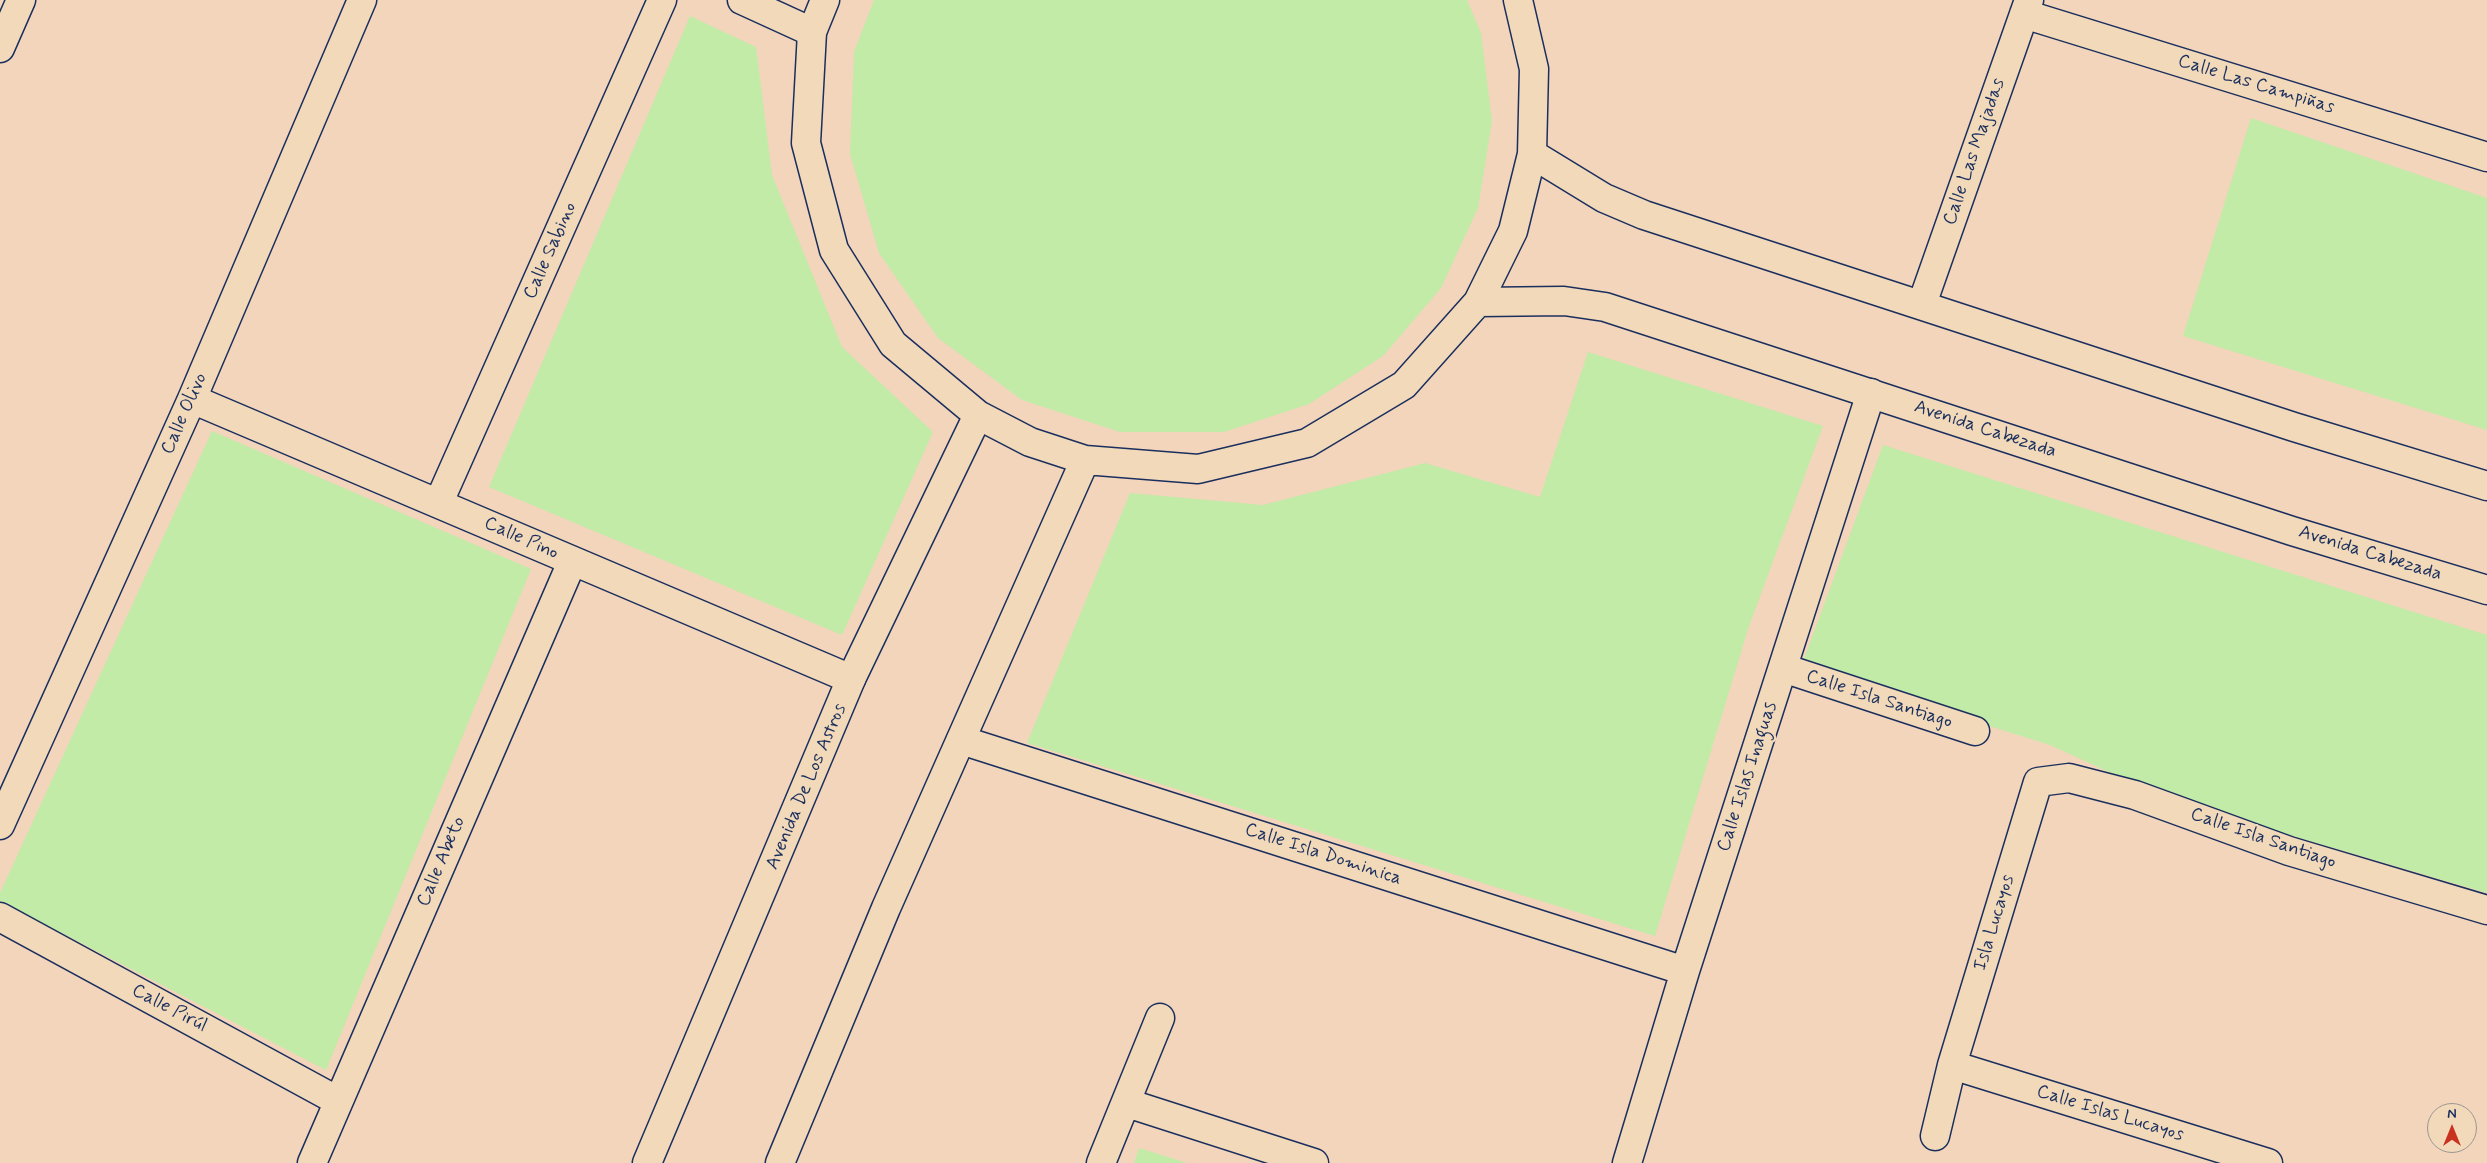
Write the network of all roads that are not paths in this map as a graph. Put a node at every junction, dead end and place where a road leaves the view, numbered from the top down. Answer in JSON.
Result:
{"nodes":[{"id":1,"x":20,"y":0,"type":"edge"},
{"id":2,"x":362,"y":0,"type":"edge"},
{"id":3,"x":662,"y":0,"type":"edge"},
{"id":4,"x":742,"y":0,"type":"edge"},
{"id":5,"x":825,"y":0,"type":"edge"},
{"id":6,"x":1518,"y":0,"type":"edge"},
{"id":7,"x":2026,"y":7,"type":"edge"},
{"id":8,"x":812,"y":32,"type":"junction"},
{"id":9,"x":0,"y":48,"type":"edge"},
{"id":10,"x":1532,"y":154,"type":"junction"},
{"id":11,"x":2487,"y":157,"type":"edge"},
{"id":12,"x":1478,"y":302,"type":"junction"},
{"id":13,"x":1922,"y":304,"type":"junction"},
{"id":14,"x":1871,"y":393,"type":"junction"},
{"id":15,"x":192,"y":398,"type":"junction"},
{"id":16,"x":978,"y":415,"type":"junction"},
{"id":17,"x":1085,"y":460,"type":"junction"},
{"id":18,"x":2487,"y":486,"type":"edge"},
{"id":19,"x":439,"y":502,"type":"junction"},
{"id":20,"x":572,"y":562,"type":"junction"},
{"id":21,"x":2487,"y":590,"type":"edge"},
{"id":22,"x":1783,"y":668,"type":"junction"},
{"id":23,"x":851,"y":679,"type":"junction"},
{"id":24,"x":1975,"y":731,"type":"dead end"},
{"id":25,"x":961,"y":740,"type":"junction"},
{"id":26,"x":2038,"y":782,"type":"joint"},
{"id":27,"x":0,"y":824,"type":"edge"},
{"id":28,"x":2487,"y":910,"type":"edge"},
{"id":29,"x":0,"y":917,"type":"edge"},
{"id":30,"x":1685,"y":971,"type":"junction"},
{"id":31,"x":1160,"y":1018,"type":"dead end"},
{"id":32,"x":1952,"y":1065,"type":"junction"},
{"id":33,"x":338,"y":1101,"type":"junction"},
{"id":34,"x":1127,"y":1104,"type":"junction"},
{"id":35,"x":1935,"y":1136,"type":"dead end"},
{"id":36,"x":312,"y":1163,"type":"edge"},
{"id":37,"x":647,"y":1163,"type":"edge"},
{"id":38,"x":780,"y":1163,"type":"edge"},
{"id":39,"x":1102,"y":1163,"type":"edge"},
{"id":40,"x":1314,"y":1163,"type":"edge"},
{"id":41,"x":1627,"y":1163,"type":"edge"},
{"id":42,"x":2268,"y":1163,"type":"edge"}],
"edges":[{"from":1,"to":9,"type":"street"},
{"from":2,"to":15,"type":"street","name":"Calle Olivo"},
{"from":3,"to":19,"type":"street","name":"Calle Sabino"},
{"from":4,"to":8,"type":"street"},
{"from":5,"to":8,"type":"street"},
{"from":6,"to":10,"type":"street"},
{"from":7,"to":11,"type":"street","name":"Calle Las Campiñas"},
{"from":7,"to":13,"type":"street","name":"Calle Las Majadas"},
{"from":8,"to":16,"type":"street"},
{"from":10,"to":12,"type":"street"},
{"from":10,"to":13,"type":"street"},
{"from":12,"to":14,"type":"street","name":"Avenida Cabezada"},
{"from":12,"to":17,"type":"street"},
{"from":13,"to":18,"type":"street"},
{"from":14,"to":21,"type":"street","name":"Avenida Cabezada"},
{"from":14,"to":22,"type":"street","name":"Calle Islas Inaguas"},
{"from":15,"to":19,"type":"street","name":"Calle Pino"},
{"from":15,"to":27,"type":"street","name":"Calle Olivo"},
{"from":16,"to":17,"type":"street"},
{"from":16,"to":23,"type":"street","name":"Avenida De Los Astros"},
{"from":17,"to":25,"type":"street"},
{"from":19,"to":20,"type":"street","name":"Calle Pino"},
{"from":20,"to":23,"type":"street","name":"Calle Pino"},
{"from":20,"to":33,"type":"street","name":"Calle Abeto"},
{"from":22,"to":24,"type":"street","name":"Calle Isla Santiago"},
{"from":22,"to":30,"type":"street","name":"Calle Islas Inaguas"},
{"from":23,"to":37,"type":"street","name":"Avenida De Los Astros"},
{"from":25,"to":30,"type":"street","name":"Calle Isla Dominica"},
{"from":25,"to":38,"type":"street"},
{"from":26,"to":28,"type":"street","name":"Calle Isla Santiago"},
{"from":26,"to":32,"type":"street","name":"Isla Lucayos"},
{"from":29,"to":33,"type":"street","name":"Calle Pirúl"},
{"from":30,"to":41,"type":"street","name":"Calle Islas Inaguas"},
{"from":31,"to":34,"type":"street"},
{"from":32,"to":35,"type":"street","name":"Isla Lucayos"},
{"from":32,"to":42,"type":"street","name":"Calle Islas Lucayos"},
{"from":33,"to":36,"type":"street","name":"Calle Abeto"},
{"from":34,"to":39,"type":"street"},
{"from":34,"to":40,"type":"street"}]}
